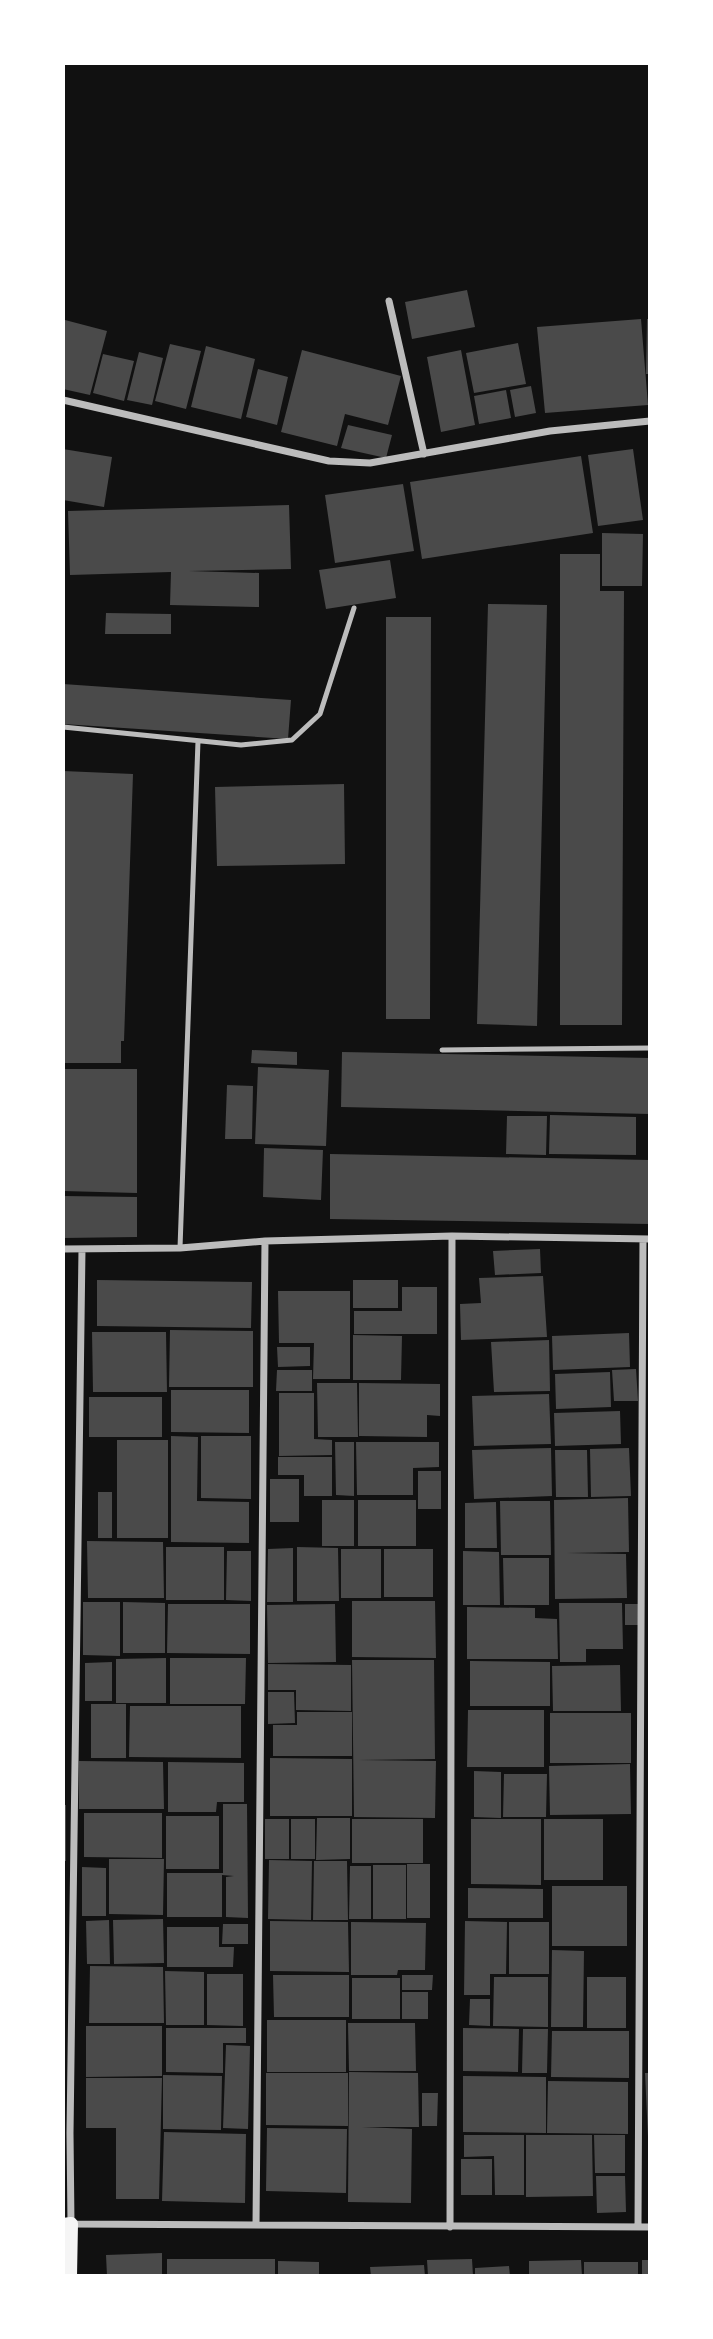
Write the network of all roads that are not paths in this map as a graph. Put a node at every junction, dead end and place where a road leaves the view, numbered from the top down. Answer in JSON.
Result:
{"nodes":[{"id":1,"x":389,"y":301,"type":"dead end"},
{"id":2,"x":63,"y":400,"type":"edge"},
{"id":3,"x":650,"y":421,"type":"edge"},
{"id":4,"x":424,"y":454,"type":"junction"},
{"id":5,"x":354,"y":608,"type":"dead end"},
{"id":6,"x":63,"y":727,"type":"edge"},
{"id":7,"x":198,"y":741,"type":"junction"},
{"id":8,"x":650,"y":1048,"type":"edge"},
{"id":9,"x":442,"y":1050,"type":"dead end"},
{"id":10,"x":452,"y":1236,"type":"junction"},
{"id":11,"x":647,"y":1239,"type":"edge"},
{"id":12,"x":265,"y":1241,"type":"junction"},
{"id":13,"x":180,"y":1248,"type":"junction"},
{"id":14,"x":63,"y":1249,"type":"edge"},
{"id":15,"x":82,"y":1249,"type":"junction"},
{"id":16,"x":67,"y":2225,"type":"edge"},
{"id":17,"x":256,"y":2225,"type":"junction"},
{"id":18,"x":450,"y":2227,"type":"junction"},
{"id":19,"x":638,"y":2227,"type":"junction"},
{"id":20,"x":650,"y":2227,"type":"edge"},
{"id":21,"x":70,"y":2276,"type":"edge"}],
"edges":[{"from":1,"to":4,"type":"street"},
{"from":2,"to":4,"type":"street"},
{"from":3,"to":4,"type":"street"},
{"from":5,"to":7,"type":"lane"},
{"from":6,"to":7,"type":"lane"},
{"from":7,"to":13,"type":"lane"},
{"from":8,"to":9,"type":"lane"},
{"from":10,"to":11,"type":"street"},
{"from":10,"to":12,"type":"street"},
{"from":10,"to":18,"type":"street"},
{"from":11,"to":19,"type":"street"},
{"from":12,"to":13,"type":"street"},
{"from":12,"to":17,"type":"street"},
{"from":13,"to":15,"type":"street"},
{"from":14,"to":15,"type":"street"},
{"from":15,"to":16,"type":"street"},
{"from":16,"to":17,"type":"street"},
{"from":16,"to":21,"type":"main road"},
{"from":17,"to":18,"type":"street"},
{"from":18,"to":19,"type":"street"},
{"from":19,"to":20,"type":"street"}]}
